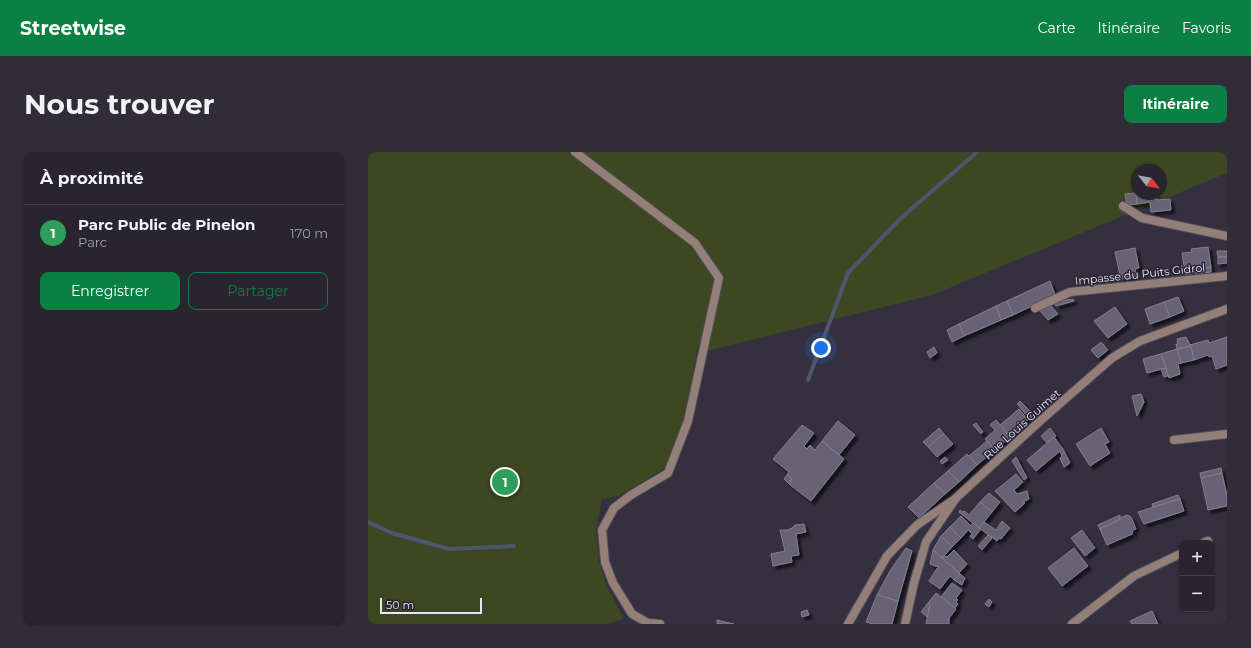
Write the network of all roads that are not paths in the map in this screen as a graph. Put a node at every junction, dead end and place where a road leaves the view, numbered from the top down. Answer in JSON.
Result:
{"nodes":[{"id":1,"x":575,"y":152,"type":"edge"},
{"id":2,"x":1123,"y":206,"type":"dead end"},
{"id":3,"x":1227,"y":236,"type":"edge"},
{"id":4,"x":1227,"y":276,"type":"edge"},
{"id":5,"x":1035,"y":308,"type":"dead end"},
{"id":6,"x":1227,"y":309,"type":"edge"},
{"id":7,"x":1227,"y":434,"type":"edge"},
{"id":8,"x":1174,"y":440,"type":"dead end"},
{"id":9,"x":956,"y":498,"type":"junction"},
{"id":10,"x":1179,"y":554,"type":"edge"},
{"id":11,"x":660,"y":624,"type":"edge"},
{"id":12,"x":848,"y":624,"type":"edge"},
{"id":13,"x":905,"y":624,"type":"edge"},
{"id":14,"x":1072,"y":624,"type":"edge"}],
"edges":[{"from":1,"to":11,"type":"street"},
{"from":2,"to":3,"type":"street"},
{"from":4,"to":5,"type":"street","name":"Impasse du Puits Gidrol"},
{"from":6,"to":9,"type":"street","name":"Rue Louis Guimet"},
{"from":7,"to":8,"type":"street"},
{"from":9,"to":12,"type":"street"},
{"from":9,"to":13,"type":"street","name":"Rue Louis Guimet"},
{"from":10,"to":14,"type":"street"}]}
